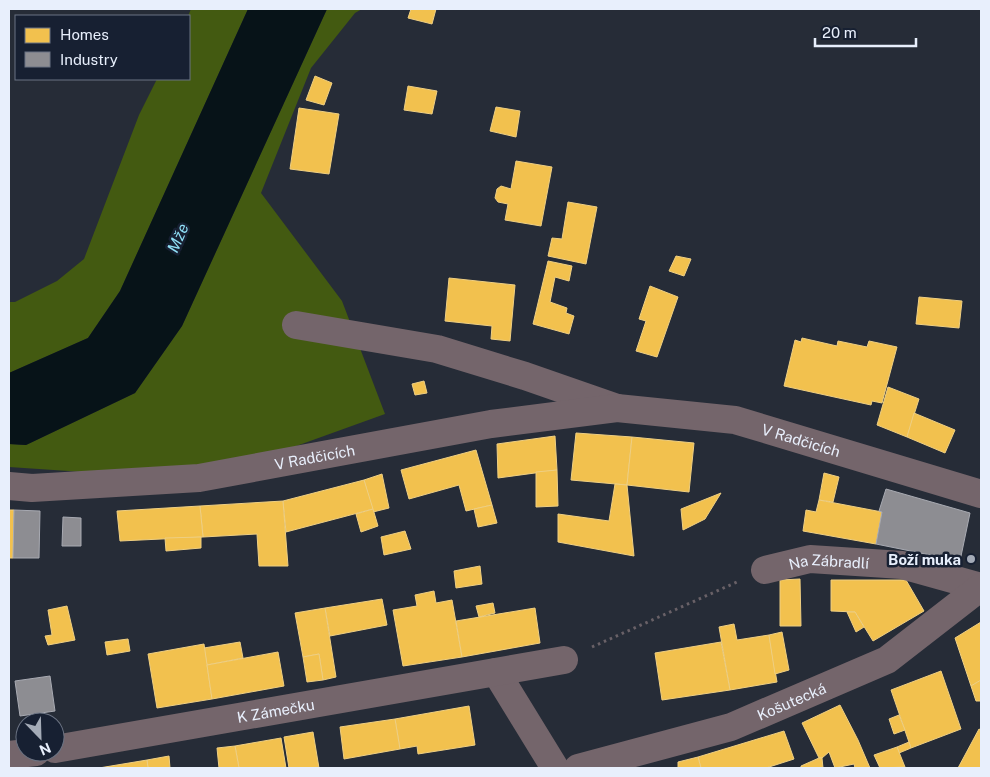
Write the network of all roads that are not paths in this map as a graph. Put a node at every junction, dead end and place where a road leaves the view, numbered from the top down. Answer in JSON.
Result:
{"nodes":[{"id":1,"x":296,"y":325,"type":"dead end"},
{"id":2,"x":617,"y":408,"type":"junction"},
{"id":3,"x":9,"y":486,"type":"edge"},
{"id":4,"x":981,"y":494,"type":"edge"},
{"id":5,"x":765,"y":570,"type":"road end"},
{"id":6,"x":981,"y":587,"type":"edge"},
{"id":7,"x":564,"y":660,"type":"road end"},
{"id":8,"x":496,"y":672,"type":"junction"},
{"id":9,"x":65,"y":747,"type":"edge"},
{"id":10,"x":585,"y":767,"type":"edge"},
{"id":11,"x":555,"y":768,"type":"edge"}],
"edges":[{"from":1,"to":2,"type":"street","name":"V Radčicích"},
{"from":2,"to":3,"type":"street","name":"V Radčicích"},
{"from":2,"to":4,"type":"street","name":"V Radčicích"},
{"from":5,"to":6,"type":"street","name":"Na Zábradlí"},
{"from":6,"to":10,"type":"street","name":"Košutecká"},
{"from":7,"to":8,"type":"street","name":"K Zámečku"},
{"from":8,"to":9,"type":"street","name":"K Zámečku"},
{"from":8,"to":11,"type":"street"}]}
